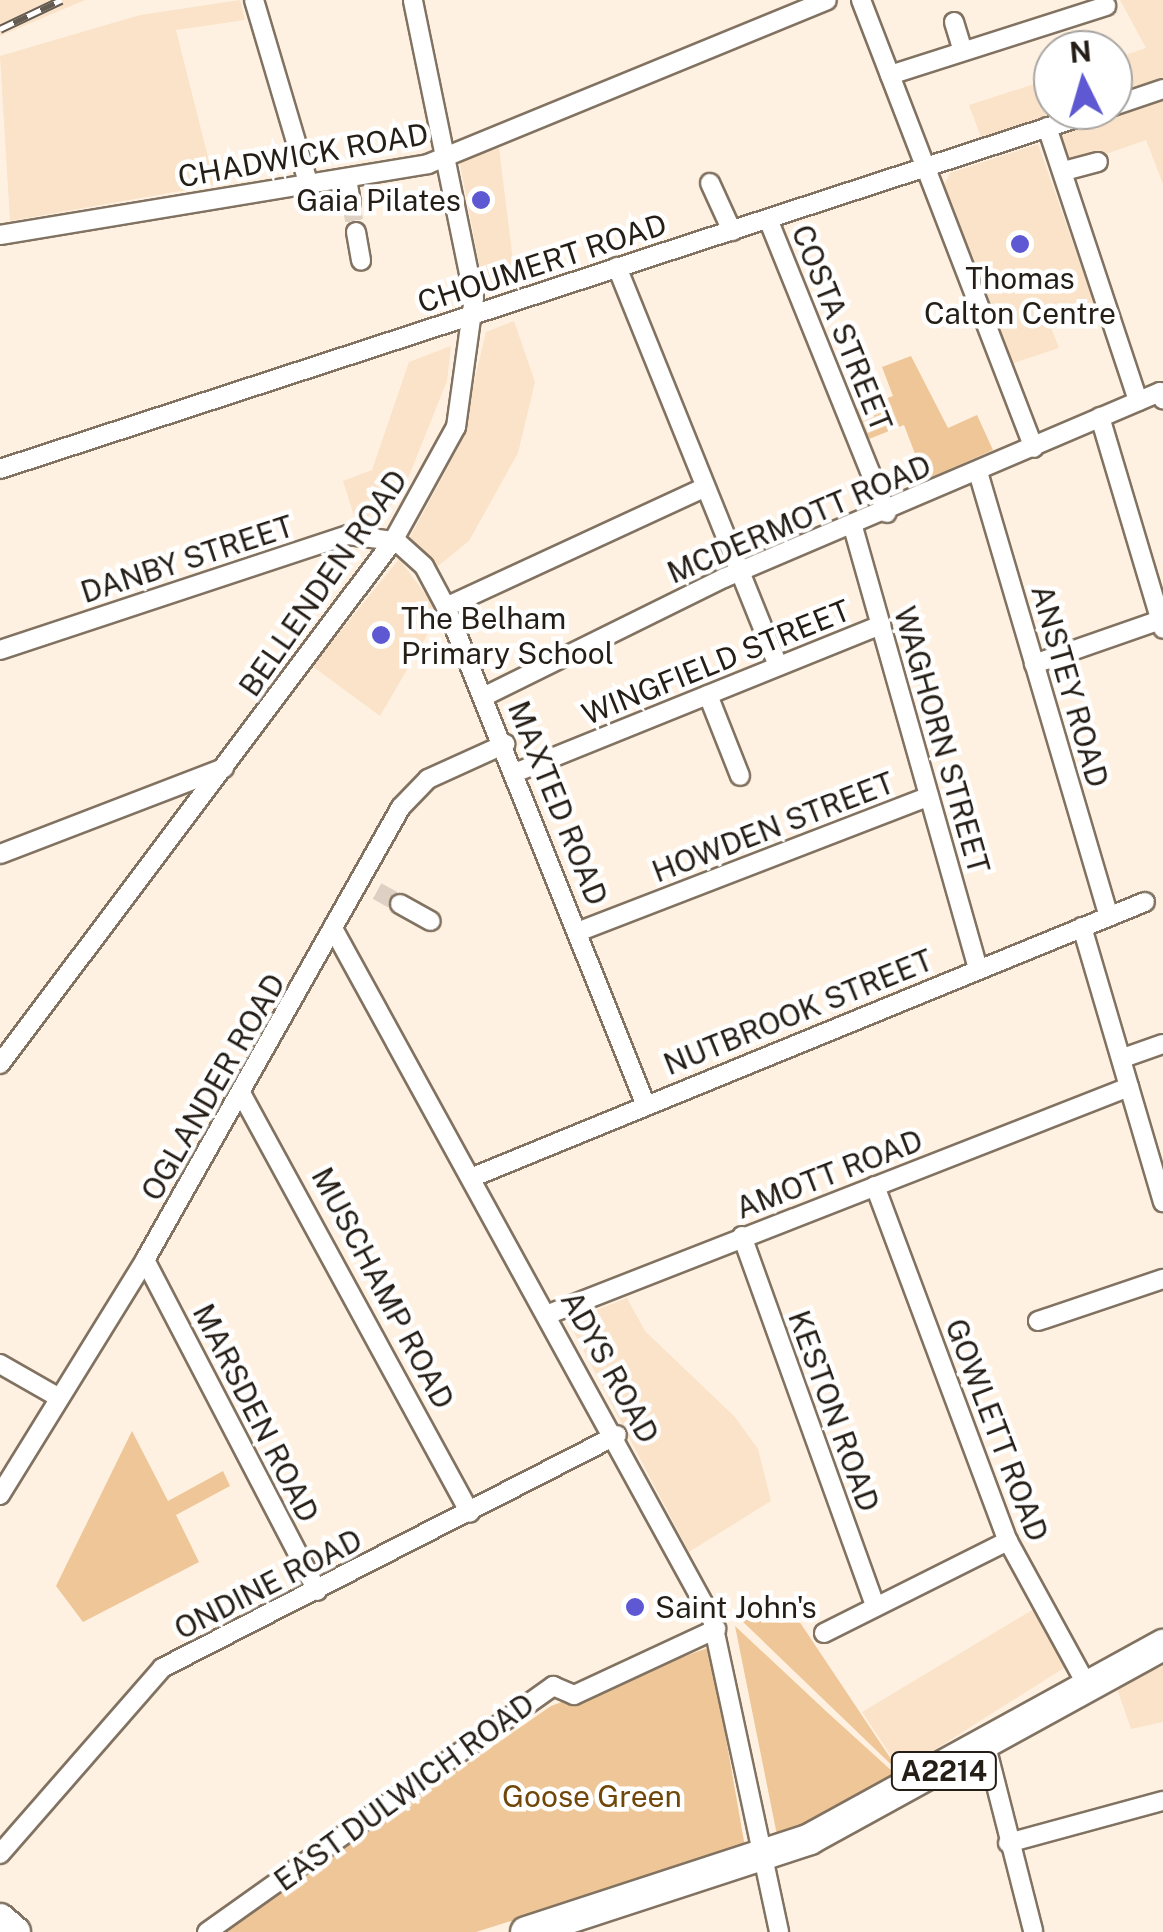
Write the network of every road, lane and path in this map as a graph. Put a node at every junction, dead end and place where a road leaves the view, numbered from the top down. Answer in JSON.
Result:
{"nodes":[{"id":1,"x":254,"y":0,"type":"edge"},
{"id":2,"x":413,"y":0,"type":"edge"},
{"id":3,"x":827,"y":0,"type":"edge"},
{"id":4,"x":861,"y":0,"type":"edge"},
{"id":5,"x":1106,"y":6,"type":"dead end"},
{"id":6,"x":954,"y":22,"type":"dead end"},
{"id":7,"x":963,"y":51,"type":"junction"},
{"id":8,"x":890,"y":75,"type":"junction"},
{"id":9,"x":1163,"y":89,"type":"edge"},
{"id":10,"x":1133,"y":99,"type":"edge"},
{"id":11,"x":1038,"y":130,"type":"edge"},
{"id":12,"x":1048,"y":130,"type":"edge"},
{"id":13,"x":446,"y":158,"type":"junction"},
{"id":14,"x":1098,"y":162,"type":"dead end"},
{"id":15,"x":927,"y":167,"type":"junction"},
{"id":16,"x":1064,"y":171,"type":"junction"},
{"id":17,"x":347,"y":178,"type":"junction"},
{"id":18,"x":307,"y":179,"type":"junction"},
{"id":19,"x":710,"y":183,"type":"dead end"},
{"id":20,"x":352,"y":203,"type":"tunnel mouth"},
{"id":21,"x":768,"y":219,"type":"junction"},
{"id":22,"x":732,"y":231,"type":"junction"},
{"id":23,"x":356,"y":232,"type":"tunnel mouth"},
{"id":24,"x":0,"y":235,"type":"edge"},
{"id":25,"x":361,"y":261,"type":"dead end"},
{"id":26,"x":617,"y":267,"type":"junction"},
{"id":27,"x":474,"y":314,"type":"junction"},
{"id":28,"x":1163,"y":399,"type":"edge"},
{"id":29,"x":1138,"y":401,"type":"junction"},
{"id":30,"x":1100,"y":417,"type":"junction"},
{"id":31,"x":1034,"y":448,"type":"junction"},
{"id":32,"x":0,"y":469,"type":"edge"},
{"id":33,"x":978,"y":472,"type":"junction"},
{"id":34,"x":703,"y":488,"type":"junction"},
{"id":35,"x":887,"y":512,"type":"junction"},
{"id":36,"x":853,"y":527,"type":"junction"},
{"id":37,"x":393,"y":540,"type":"junction"},
{"id":38,"x":741,"y":574,"type":"junction"},
{"id":39,"x":446,"y":607,"type":"junction"},
{"id":40,"x":1162,"y":622,"type":"edge"},
{"id":41,"x":881,"y":625,"type":"junction"},
{"id":42,"x":0,"y":650,"type":"edge"},
{"id":43,"x":1034,"y":664,"type":"junction"},
{"id":44,"x":778,"y":666,"type":"junction"},
{"id":45,"x":708,"y":694,"type":"junction"},
{"id":46,"x":485,"y":696,"type":"junction"},
{"id":47,"x":505,"y":744,"type":"junction"},
{"id":48,"x":227,"y":767,"type":"junction"},
{"id":49,"x":517,"y":772,"type":"junction"},
{"id":50,"x":740,"y":776,"type":"dead end"},
{"id":51,"x":929,"y":796,"type":"junction"},
{"id":52,"x":0,"y":854,"type":"edge"},
{"id":53,"x":1145,"y":902,"type":"dead end"},
{"id":54,"x":400,"y":904,"type":"tunnel mouth"},
{"id":55,"x":1109,"y":916,"type":"junction"},
{"id":56,"x":431,"y":922,"type":"dead end"},
{"id":57,"x":1082,"y":926,"type":"junction"},
{"id":58,"x":580,"y":931,"type":"junction"},
{"id":59,"x":335,"y":932,"type":"junction"},
{"id":60,"x":978,"y":968,"type":"junction"},
{"id":61,"x":1163,"y":1044,"type":"edge"},
{"id":62,"x":1123,"y":1058,"type":"junction"},
{"id":63,"x":0,"y":1064,"type":"edge"},
{"id":64,"x":1129,"y":1086,"type":"junction"},
{"id":65,"x":241,"y":1093,"type":"junction"},
{"id":66,"x":645,"y":1103,"type":"junction"},
{"id":67,"x":472,"y":1176,"type":"junction"},
{"id":68,"x":875,"y":1186,"type":"junction"},
{"id":69,"x":1163,"y":1202,"type":"edge"},
{"id":70,"x":742,"y":1236,"type":"junction"},
{"id":71,"x":145,"y":1260,"type":"junction"},
{"id":72,"x":1163,"y":1279,"type":"edge"},
{"id":73,"x":550,"y":1314,"type":"junction"},
{"id":74,"x":1038,"y":1321,"type":"dead end"},
{"id":75,"x":0,"y":1364,"type":"edge"},
{"id":76,"x":56,"y":1396,"type":"junction"},
{"id":77,"x":617,"y":1436,"type":"junction"},
{"id":78,"x":0,"y":1495,"type":"edge"},
{"id":79,"x":470,"y":1513,"type":"junction"},
{"id":80,"x":1008,"y":1541,"type":"junction"},
{"id":81,"x":317,"y":1591,"type":"junction"},
{"id":82,"x":875,"y":1605,"type":"junction"},
{"id":83,"x":716,"y":1629,"type":"junction"},
{"id":84,"x":824,"y":1633,"type":"dead end"},
{"id":85,"x":1163,"y":1645,"type":"edge"},
{"id":86,"x":1087,"y":1684,"type":"junction"},
{"id":87,"x":986,"y":1746,"type":"junction"},
{"id":88,"x":1163,"y":1801,"type":"edge"},
{"id":89,"x":1008,"y":1843,"type":"junction"},
{"id":90,"x":0,"y":1854,"type":"edge"},
{"id":91,"x":767,"y":1855,"type":"junction"},
{"id":92,"x":0,"y":1919,"type":"edge"},
{"id":93,"x":15,"y":1932,"type":"edge"},
{"id":94,"x":207,"y":1932,"type":"edge"},
{"id":95,"x":526,"y":1932,"type":"edge"},
{"id":96,"x":780,"y":1932,"type":"edge"},
{"id":97,"x":1032,"y":1932,"type":"edge"}],
"edges":[{"from":1,"to":18,"type":"street"},
{"from":2,"to":13,"type":"street","name":"BELLENDEN ROAD"},
{"from":3,"to":13,"type":"street","name":"CHADWICK ROAD"},
{"from":4,"to":8,"type":"street"},
{"from":5,"to":7,"type":"street"},
{"from":6,"to":7,"type":"street"},
{"from":7,"to":8,"type":"street"},
{"from":8,"to":15,"type":"street"},
{"from":9,"to":10,"type":"street"},
{"from":11,"to":15,"type":"street","name":"CHOUMERT ROAD"},
{"from":12,"to":16,"type":"street"},
{"from":13,"to":17,"type":"street","name":"CHADWICK ROAD"},
{"from":13,"to":27,"type":"street","name":"BELLENDEN ROAD"},
{"from":14,"to":16,"type":"street"},
{"from":15,"to":21,"type":"street","name":"CHOUMERT ROAD"},
{"from":15,"to":31,"type":"street"},
{"from":16,"to":29,"type":"street"},
{"from":17,"to":18,"type":"street","name":"CHADWICK ROAD"},
{"from":17,"to":20,"type":"street"},
{"from":18,"to":24,"type":"street","name":"CHADWICK ROAD"},
{"from":19,"to":22,"type":"street"},
{"from":21,"to":22,"type":"street","name":"CHOUMERT ROAD"},
{"from":21,"to":35,"type":"street","name":"COSTA STREET"},
{"from":22,"to":26,"type":"street","name":"CHOUMERT ROAD"},
{"from":23,"to":25,"type":"street"},
{"from":26,"to":27,"type":"street","name":"CHOUMERT ROAD"},
{"from":26,"to":34,"type":"street"},
{"from":27,"to":32,"type":"street","name":"CHOUMERT ROAD"},
{"from":27,"to":37,"type":"street","name":"BELLENDEN ROAD"},
{"from":28,"to":29,"type":"street","name":"MCDERMOTT ROAD"},
{"from":29,"to":30,"type":"street","name":"MCDERMOTT ROAD"},
{"from":30,"to":31,"type":"street","name":"MCDERMOTT ROAD"},
{"from":30,"to":40,"type":"street"},
{"from":31,"to":33,"type":"street","name":"MCDERMOTT ROAD"},
{"from":33,"to":35,"type":"street","name":"MCDERMOTT ROAD"},
{"from":33,"to":43,"type":"street","name":"ANSTEY ROAD"},
{"from":34,"to":38,"type":"street"},
{"from":34,"to":39,"type":"street"},
{"from":35,"to":36,"type":"street","name":"MCDERMOTT ROAD"},
{"from":36,"to":38,"type":"street","name":"MCDERMOTT ROAD"},
{"from":36,"to":41,"type":"street","name":"WAGHORN STREET"},
{"from":37,"to":39,"type":"street","name":"MAXTED ROAD"},
{"from":37,"to":42,"type":"street","name":"DANBY STREET"},
{"from":37,"to":48,"type":"street","name":"BELLENDEN ROAD"},
{"from":38,"to":44,"type":"street"},
{"from":38,"to":46,"type":"street","name":"MCDERMOTT ROAD"},
{"from":39,"to":46,"type":"street","name":"MAXTED ROAD"},
{"from":40,"to":43,"type":"street"},
{"from":41,"to":44,"type":"street","name":"WINGFIELD STREET"},
{"from":41,"to":51,"type":"street","name":"WAGHORN STREET"},
{"from":43,"to":55,"type":"street","name":"ANSTEY ROAD"},
{"from":44,"to":45,"type":"street","name":"WINGFIELD STREET"},
{"from":45,"to":49,"type":"street","name":"WINGFIELD STREET"},
{"from":45,"to":50,"type":"street"},
{"from":46,"to":47,"type":"street","name":"MAXTED ROAD"},
{"from":47,"to":49,"type":"street","name":"MAXTED ROAD"},
{"from":47,"to":59,"type":"street","name":"OGLANDER ROAD"},
{"from":48,"to":52,"type":"street"},
{"from":48,"to":63,"type":"street","name":"BELLENDEN ROAD"},
{"from":49,"to":58,"type":"street","name":"MAXTED ROAD"},
{"from":51,"to":58,"type":"street","name":"HOWDEN STREET"},
{"from":51,"to":60,"type":"street","name":"WAGHORN STREET"},
{"from":53,"to":55,"type":"street","name":"NUTBROOK STREET"},
{"from":54,"to":56,"type":"street"},
{"from":55,"to":57,"type":"street","name":"NUTBROOK STREET"},
{"from":57,"to":60,"type":"street","name":"NUTBROOK STREET"},
{"from":57,"to":62,"type":"street"},
{"from":58,"to":66,"type":"street","name":"MAXTED ROAD"},
{"from":59,"to":65,"type":"street","name":"OGLANDER ROAD"},
{"from":59,"to":67,"type":"street","name":"ADYS ROAD"},
{"from":60,"to":66,"type":"street","name":"NUTBROOK STREET"},
{"from":61,"to":62,"type":"street"},
{"from":62,"to":64,"type":"street"},
{"from":64,"to":68,"type":"street","name":"AMOTT ROAD"},
{"from":64,"to":69,"type":"street"},
{"from":65,"to":71,"type":"street","name":"OGLANDER ROAD"},
{"from":65,"to":79,"type":"street","name":"MUSCHAMP ROAD"},
{"from":66,"to":67,"type":"street","name":"NUTBROOK STREET"},
{"from":67,"to":73,"type":"street","name":"ADYS ROAD"},
{"from":68,"to":70,"type":"street","name":"AMOTT ROAD"},
{"from":68,"to":80,"type":"street","name":"GOWLETT ROAD"},
{"from":70,"to":73,"type":"street","name":"AMOTT ROAD"},
{"from":70,"to":82,"type":"street","name":"KESTON ROAD"},
{"from":71,"to":76,"type":"street","name":"OGLANDER ROAD"},
{"from":71,"to":81,"type":"street","name":"MARSDEN ROAD"},
{"from":72,"to":74,"type":"street"},
{"from":73,"to":77,"type":"street","name":"ADYS ROAD"},
{"from":75,"to":76,"type":"street"},
{"from":76,"to":78,"type":"street","name":"OGLANDER ROAD"},
{"from":77,"to":79,"type":"street","name":"ONDINE ROAD"},
{"from":77,"to":83,"type":"street","name":"ADYS ROAD"},
{"from":79,"to":81,"type":"street","name":"ONDINE ROAD"},
{"from":80,"to":82,"type":"street"},
{"from":80,"to":86,"type":"street","name":"GOWLETT ROAD"},
{"from":81,"to":90,"type":"street","name":"ONDINE ROAD"},
{"from":82,"to":84,"type":"street"},
{"from":83,"to":91,"type":"street","name":"ADYS ROAD"},
{"from":83,"to":94,"type":"street","name":"EAST DULWICH ROAD"},
{"from":85,"to":86,"type":"main road","number":"A2214"},
{"from":86,"to":87,"type":"main road","number":"A2214"},
{"from":87,"to":89,"type":"street"},
{"from":87,"to":91,"type":"main road","number":"A2214"},
{"from":88,"to":89,"type":"street"},
{"from":89,"to":97,"type":"street"},
{"from":91,"to":95,"type":"main road","number":"A2214"},
{"from":91,"to":96,"type":"street","name":"ADYS ROAD"},
{"from":92,"to":93,"type":"main road"}]}
